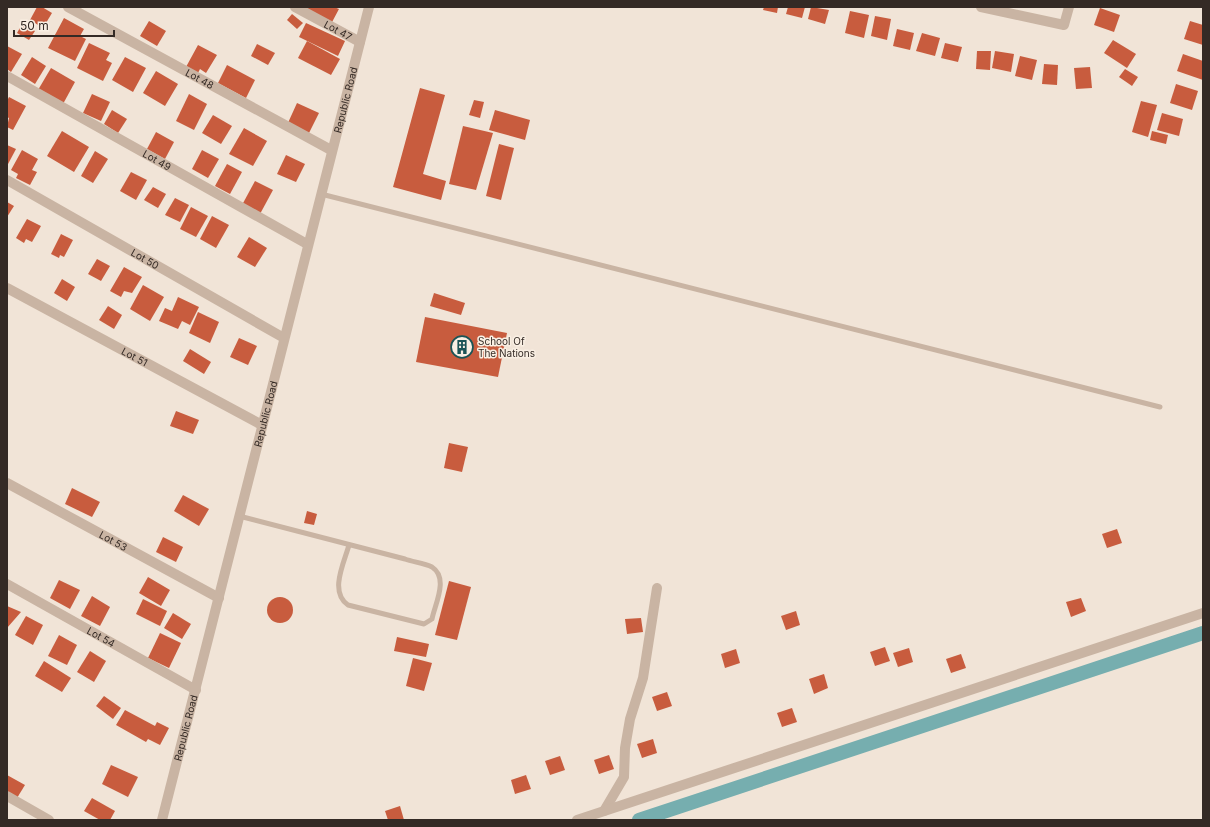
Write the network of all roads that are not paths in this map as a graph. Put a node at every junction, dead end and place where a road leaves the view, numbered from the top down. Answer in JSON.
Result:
{"nodes":[{"id":1,"x":68,"y":7,"type":"edge"},
{"id":2,"x":295,"y":7,"type":"edge"},
{"id":3,"x":369,"y":7,"type":"edge"},
{"id":4,"x":981,"y":7,"type":"edge"},
{"id":5,"x":1068,"y":7,"type":"edge"},
{"id":6,"x":360,"y":42,"type":"junction"},
{"id":7,"x":7,"y":76,"type":"edge"},
{"id":8,"x":331,"y":150,"type":"junction"},
{"id":9,"x":7,"y":180,"type":"edge"},
{"id":10,"x":321,"y":194,"type":"junction"},
{"id":11,"x":307,"y":244,"type":"junction"},
{"id":12,"x":7,"y":288,"type":"edge"},
{"id":13,"x":284,"y":338,"type":"junction"},
{"id":14,"x":1160,"y":407,"type":"dead end"},
{"id":15,"x":262,"y":425,"type":"junction"},
{"id":16,"x":7,"y":483,"type":"edge"},
{"id":17,"x":240,"y":516,"type":"junction"},
{"id":18,"x":349,"y":545,"type":"junction"},
{"id":19,"x":7,"y":584,"type":"edge"},
{"id":20,"x":657,"y":588,"type":"dead end"},
{"id":21,"x":219,"y":598,"type":"junction"},
{"id":22,"x":1203,"y":613,"type":"edge"},
{"id":23,"x":196,"y":690,"type":"junction"},
{"id":24,"x":7,"y":796,"type":"edge"},
{"id":25,"x":604,"y":811,"type":"junction"},
{"id":26,"x":49,"y":820,"type":"edge"},
{"id":27,"x":162,"y":820,"type":"edge"},
{"id":28,"x":577,"y":820,"type":"edge"}],
"edges":[{"from":1,"to":8,"type":"street","name":"Lot 48"},
{"from":2,"to":6,"type":"street","name":"Lot 47"},
{"from":3,"to":6,"type":"street","name":"Republic Road"},
{"from":4,"to":5,"type":"street"},
{"from":6,"to":8,"type":"street","name":"Republic Road"},
{"from":7,"to":11,"type":"street","name":"Lot 49"},
{"from":8,"to":10,"type":"street","name":"Republic Road"},
{"from":9,"to":13,"type":"street","name":"Lot 50"},
{"from":10,"to":11,"type":"street","name":"Republic Road"},
{"from":10,"to":14,"type":"lane"},
{"from":11,"to":13,"type":"street","name":"Republic Road"},
{"from":12,"to":15,"type":"street","name":"Lot 51"},
{"from":13,"to":15,"type":"street","name":"Republic Road"},
{"from":15,"to":17,"type":"street","name":"Republic Road"},
{"from":16,"to":21,"type":"street","name":"Lot 53"},
{"from":17,"to":18,"type":"lane"},
{"from":17,"to":21,"type":"street","name":"Republic Road"},
{"from":18,"to":18,"type":"lane"},
{"from":19,"to":23,"type":"street","name":"Lot 54"},
{"from":20,"to":25,"type":"street"},
{"from":21,"to":23,"type":"street","name":"Republic Road"},
{"from":22,"to":25,"type":"street"},
{"from":23,"to":27,"type":"street","name":"Republic Road"},
{"from":24,"to":26,"type":"street"},
{"from":25,"to":28,"type":"street"}]}
